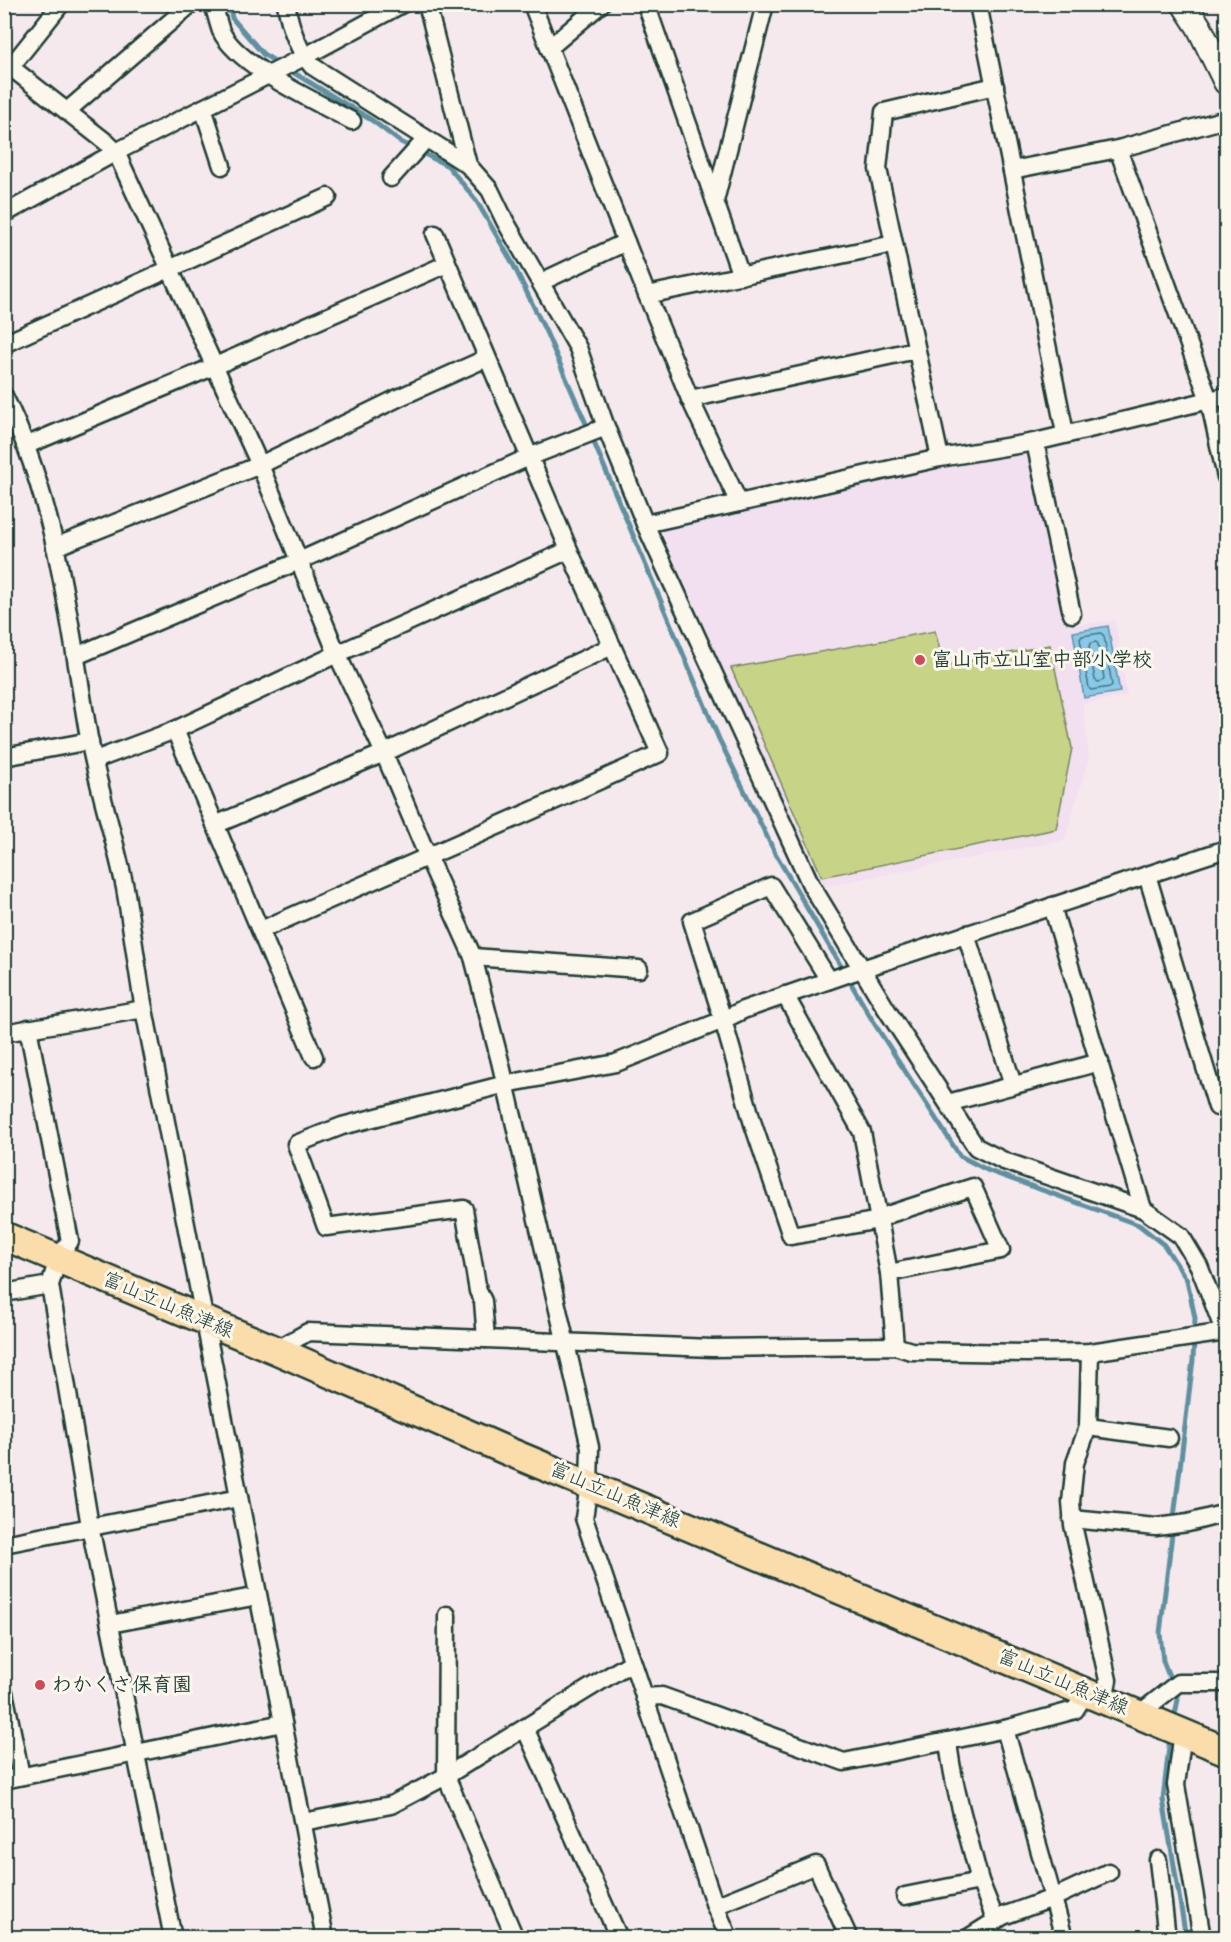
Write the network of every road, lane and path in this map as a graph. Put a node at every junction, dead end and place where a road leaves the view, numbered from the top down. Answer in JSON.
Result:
{"nodes":[{"id":1,"x":61,"y":4,"type":"edge"},
{"id":2,"x":190,"y":4,"type":"edge"},
{"id":3,"x":213,"y":4,"type":"edge"},
{"id":4,"x":286,"y":4,"type":"edge"},
{"id":5,"x":402,"y":4,"type":"edge"},
{"id":6,"x":427,"y":4,"type":"edge"},
{"id":7,"x":532,"y":4,"type":"edge"},
{"id":8,"x":601,"y":4,"type":"edge"},
{"id":9,"x":646,"y":4,"type":"edge"},
{"id":10,"x":765,"y":4,"type":"edge"},
{"id":11,"x":978,"y":4,"type":"edge"},
{"id":12,"x":1184,"y":4,"type":"edge"},
{"id":13,"x":386,"y":9,"type":"edge"},
{"id":14,"x":549,"y":48,"type":"junction"},
{"id":15,"x":300,"y":59,"type":"junction"},
{"id":16,"x":7,"y":68,"type":"edge"},
{"id":17,"x":271,"y":74,"type":"junction"},
{"id":18,"x":1227,"y":82,"type":"edge"},
{"id":19,"x":995,"y":86,"type":"junction"},
{"id":20,"x":203,"y":108,"type":"junction"},
{"id":21,"x":67,"y":111,"type":"junction"},
{"id":22,"x":1227,"y":119,"type":"edge"},
{"id":23,"x":352,"y":121,"type":"dead end"},
{"id":24,"x":425,"y":140,"type":"junction"},
{"id":25,"x":1118,"y":149,"type":"junction"},
{"id":26,"x":116,"y":152,"type":"junction"},
{"id":27,"x":222,"y":165,"type":"dead end"},
{"id":28,"x":468,"y":165,"type":"junction"},
{"id":29,"x":1012,"y":170,"type":"junction"},
{"id":30,"x":391,"y":178,"type":"dead end"},
{"id":31,"x":328,"y":197,"type":"dead end"},
{"id":32,"x":715,"y":202,"type":"junction"},
{"id":33,"x":4,"y":214,"type":"edge"},
{"id":34,"x":435,"y":234,"type":"dead end"},
{"id":35,"x":626,"y":242,"type":"junction"},
{"id":36,"x":894,"y":244,"type":"junction"},
{"id":37,"x":447,"y":264,"type":"junction"},
{"id":38,"x":170,"y":270,"type":"junction"},
{"id":39,"x":741,"y":276,"type":"junction"},
{"id":40,"x":541,"y":282,"type":"junction"},
{"id":41,"x":646,"y":295,"type":"junction"},
{"id":42,"x":4,"y":344,"type":"edge"},
{"id":43,"x":916,"y":350,"type":"junction"},
{"id":44,"x":487,"y":358,"type":"junction"},
{"id":45,"x":215,"y":366,"type":"junction"},
{"id":46,"x":4,"y":396,"type":"edge"},
{"id":47,"x":1227,"y":396,"type":"edge"},
{"id":48,"x":690,"y":399,"type":"junction"},
{"id":49,"x":1209,"y":400,"type":"junction"},
{"id":50,"x":604,"y":428,"type":"junction"},
{"id":51,"x":1065,"y":433,"type":"junction"},
{"id":52,"x":1035,"y":442,"type":"junction"},
{"id":53,"x":26,"y":446,"type":"junction"},
{"id":54,"x":530,"y":457,"type":"junction"},
{"id":55,"x":940,"y":458,"type":"junction"},
{"id":56,"x":260,"y":465,"type":"junction"},
{"id":57,"x":1227,"y":477,"type":"edge"},
{"id":58,"x":739,"y":503,"type":"junction"},
{"id":59,"x":645,"y":524,"type":"junction"},
{"id":60,"x":55,"y":547,"type":"junction"},
{"id":61,"x":569,"y":550,"type":"junction"},
{"id":62,"x":299,"y":561,"type":"junction"},
{"id":63,"x":1072,"y":614,"type":"dead end"},
{"id":64,"x":612,"y":646,"type":"junction"},
{"id":65,"x":338,"y":654,"type":"junction"},
{"id":66,"x":76,"y":656,"type":"junction"},
{"id":67,"x":175,"y":730,"type":"junction"},
{"id":68,"x":90,"y":741,"type":"junction"},
{"id":69,"x":384,"y":753,"type":"junction"},
{"id":70,"x":4,"y":757,"type":"edge"},
{"id":71,"x":95,"y":760,"type":"junction"},
{"id":72,"x":215,"y":825,"type":"junction"},
{"id":73,"x":1227,"y":849,"type":"edge"},
{"id":74,"x":427,"y":855,"type":"junction"},
{"id":75,"x":1147,"y":875,"type":"junction"},
{"id":76,"x":1052,"y":906,"type":"junction"},
{"id":77,"x":261,"y":930,"type":"junction"},
{"id":78,"x":966,"y":934,"type":"junction"},
{"id":79,"x":473,"y":957,"type":"junction"},
{"id":80,"x":639,"y":969,"type":"dead end"},
{"id":81,"x":858,"y":970,"type":"junction"},
{"id":82,"x":832,"y":979,"type":"junction"},
{"id":83,"x":785,"y":995,"type":"junction"},
{"id":84,"x":144,"y":1009,"type":"junction"},
{"id":85,"x":723,"y":1020,"type":"junction"},
{"id":86,"x":28,"y":1028,"type":"junction"},
{"id":87,"x":4,"y":1033,"type":"edge"},
{"id":88,"x":314,"y":1057,"type":"dead end"},
{"id":89,"x":1100,"y":1062,"type":"junction"},
{"id":90,"x":506,"y":1084,"type":"junction"},
{"id":91,"x":1013,"y":1085,"type":"junction"},
{"id":92,"x":948,"y":1103,"type":"junction"},
{"id":93,"x":1227,"y":1105,"type":"edge"},
{"id":94,"x":1143,"y":1209,"type":"junction"},
{"id":95,"x":879,"y":1220,"type":"junction"},
{"id":96,"x":4,"y":1236,"type":"edge"},
{"id":97,"x":58,"y":1259,"type":"junction"},
{"id":98,"x":889,"y":1273,"type":"junction"},
{"id":99,"x":50,"y":1285,"type":"junction"},
{"id":100,"x":4,"y":1293,"type":"edge"},
{"id":101,"x":204,"y":1321,"type":"junction"},
{"id":102,"x":1226,"y":1333,"type":"edge"},
{"id":103,"x":486,"y":1339,"type":"junction"},
{"id":104,"x":565,"y":1343,"type":"junction"},
{"id":105,"x":895,"y":1346,"type":"junction"},
{"id":106,"x":276,"y":1350,"type":"junction"},
{"id":107,"x":1090,"y":1352,"type":"junction"},
{"id":108,"x":1088,"y":1427,"type":"junction"},
{"id":109,"x":1170,"y":1438,"type":"dead end"},
{"id":110,"x":589,"y":1485,"type":"junction"},
{"id":111,"x":239,"y":1498,"type":"junction"},
{"id":112,"x":1227,"y":1513,"type":"edge"},
{"id":113,"x":1072,"y":1519,"type":"junction"},
{"id":114,"x":90,"y":1527,"type":"junction"},
{"id":115,"x":4,"y":1544,"type":"edge"},
{"id":116,"x":258,"y":1596,"type":"junction"},
{"id":117,"x":447,"y":1615,"type":"dead end"},
{"id":118,"x":110,"y":1624,"type":"junction"},
{"id":119,"x":632,"y":1662,"type":"junction"},
{"id":120,"x":1227,"y":1683,"type":"edge"},
{"id":121,"x":4,"y":1692,"type":"edge"},
{"id":122,"x":1095,"y":1696,"type":"junction"},
{"id":123,"x":644,"y":1697,"type":"junction"},
{"id":124,"x":284,"y":1723,"type":"junction"},
{"id":125,"x":1166,"y":1725,"type":"junction"},
{"id":126,"x":525,"y":1728,"type":"junction"},
{"id":127,"x":1005,"y":1729,"type":"junction"},
{"id":128,"x":948,"y":1741,"type":"junction"},
{"id":129,"x":1227,"y":1751,"type":"edge"},
{"id":130,"x":137,"y":1753,"type":"junction"},
{"id":131,"x":21,"y":1776,"type":"junction"},
{"id":132,"x":446,"y":1776,"type":"junction"},
{"id":133,"x":4,"y":1780,"type":"edge"},
{"id":134,"x":303,"y":1822,"type":"junction"},
{"id":135,"x":1158,"y":1860,"type":"dead end"},
{"id":136,"x":1109,"y":1872,"type":"dead end"},
{"id":137,"x":980,"y":1881,"type":"junction"},
{"id":138,"x":905,"y":1896,"type":"dead end"},
{"id":139,"x":1053,"y":1898,"type":"junction"},
{"id":140,"x":715,"y":1906,"type":"junction"},
{"id":141,"x":996,"y":1920,"type":"junction"},
{"id":142,"x":173,"y":1938,"type":"edge"},
{"id":143,"x":325,"y":1938,"type":"edge"},
{"id":144,"x":515,"y":1938,"type":"edge"},
{"id":145,"x":619,"y":1938,"type":"edge"},
{"id":146,"x":729,"y":1938,"type":"edge"},
{"id":147,"x":849,"y":1938,"type":"edge"},
{"id":148,"x":968,"y":1938,"type":"edge"},
{"id":149,"x":1064,"y":1938,"type":"edge"},
{"id":150,"x":1167,"y":1938,"type":"edge"},
{"id":151,"x":1202,"y":1938,"type":"edge"}],
"edges":[{"from":1,"to":16,"type":"street"},
{"from":2,"to":21,"type":"street"},
{"from":3,"to":17,"type":"street"},
{"from":4,"to":15,"type":"street"},
{"from":5,"to":13,"type":"street"},
{"from":6,"to":28,"type":"street"},
{"from":7,"to":14,"type":"street"},
{"from":8,"to":14,"type":"street"},
{"from":9,"to":32,"type":"street"},
{"from":10,"to":32,"type":"street"},
{"from":11,"to":19,"type":"street"},
{"from":12,"to":18,"type":"main road"},
{"from":13,"to":15,"type":"street"},
{"from":14,"to":35,"type":"street"},
{"from":15,"to":17,"type":"street"},
{"from":15,"to":24,"type":"street"},
{"from":16,"to":21,"type":"street"},
{"from":17,"to":20,"type":"street"},
{"from":17,"to":23,"type":"street"},
{"from":19,"to":29,"type":"street"},
{"from":19,"to":36,"type":"street"},
{"from":20,"to":26,"type":"street"},
{"from":20,"to":27,"type":"street"},
{"from":21,"to":26,"type":"street"},
{"from":22,"to":25,"type":"street"},
{"from":24,"to":28,"type":"street"},
{"from":24,"to":30,"type":"street"},
{"from":25,"to":29,"type":"street"},
{"from":25,"to":49,"type":"street"},
{"from":26,"to":33,"type":"street"},
{"from":26,"to":38,"type":"street"},
{"from":28,"to":40,"type":"street"},
{"from":29,"to":51,"type":"street"},
{"from":31,"to":38,"type":"street"},
{"from":32,"to":39,"type":"street"},
{"from":34,"to":37,"type":"street"},
{"from":35,"to":40,"type":"street"},
{"from":35,"to":41,"type":"street"},
{"from":36,"to":39,"type":"street"},
{"from":36,"to":43,"type":"street"},
{"from":37,"to":44,"type":"street"},
{"from":37,"to":45,"type":"street"},
{"from":38,"to":42,"type":"street"},
{"from":38,"to":45,"type":"street"},
{"from":39,"to":41,"type":"street"},
{"from":40,"to":50,"type":"street"},
{"from":41,"to":48,"type":"street"},
{"from":43,"to":48,"type":"street"},
{"from":43,"to":55,"type":"street"},
{"from":44,"to":54,"type":"street"},
{"from":44,"to":56,"type":"street"},
{"from":45,"to":53,"type":"street"},
{"from":45,"to":56,"type":"street"},
{"from":46,"to":53,"type":"street"},
{"from":47,"to":49,"type":"street"},
{"from":48,"to":58,"type":"street"},
{"from":49,"to":51,"type":"street"},
{"from":49,"to":57,"type":"street"},
{"from":50,"to":54,"type":"street"},
{"from":50,"to":59,"type":"street"},
{"from":51,"to":52,"type":"street"},
{"from":52,"to":55,"type":"street"},
{"from":52,"to":63,"type":"street"},
{"from":53,"to":60,"type":"street"},
{"from":54,"to":61,"type":"street"},
{"from":54,"to":62,"type":"street"},
{"from":55,"to":58,"type":"street"},
{"from":56,"to":60,"type":"street"},
{"from":56,"to":62,"type":"street"},
{"from":58,"to":59,"type":"street"},
{"from":59,"to":81,"type":"street"},
{"from":60,"to":66,"type":"street"},
{"from":61,"to":64,"type":"street"},
{"from":61,"to":65,"type":"street"},
{"from":62,"to":65,"type":"street"},
{"from":62,"to":66,"type":"street"},
{"from":64,"to":69,"type":"street"},
{"from":64,"to":74,"type":"street"},
{"from":65,"to":67,"type":"street"},
{"from":65,"to":69,"type":"street"},
{"from":66,"to":68,"type":"street"},
{"from":67,"to":71,"type":"street"},
{"from":67,"to":72,"type":"street"},
{"from":68,"to":70,"type":"street"},
{"from":68,"to":71,"type":"street"},
{"from":69,"to":72,"type":"street"},
{"from":69,"to":74,"type":"street"},
{"from":71,"to":84,"type":"street"},
{"from":72,"to":77,"type":"street"},
{"from":73,"to":75,"type":"street"},
{"from":74,"to":77,"type":"street"},
{"from":74,"to":79,"type":"street"},
{"from":75,"to":76,"type":"street"},
{"from":75,"to":93,"type":"street"},
{"from":76,"to":78,"type":"street"},
{"from":76,"to":89,"type":"street"},
{"from":77,"to":88,"type":"street"},
{"from":78,"to":81,"type":"street"},
{"from":78,"to":91,"type":"street"},
{"from":79,"to":80,"type":"street"},
{"from":79,"to":90,"type":"street"},
{"from":81,"to":82,"type":"street"},
{"from":81,"to":92,"type":"street"},
{"from":82,"to":83,"type":"street"},
{"from":82,"to":85,"type":"street"},
{"from":83,"to":85,"type":"street"},
{"from":83,"to":95,"type":"street"},
{"from":84,"to":86,"type":"street"},
{"from":84,"to":101,"type":"street"},
{"from":85,"to":90,"type":"street"},
{"from":85,"to":95,"type":"street"},
{"from":86,"to":87,"type":"street"},
{"from":86,"to":97,"type":"street"},
{"from":89,"to":91,"type":"street"},
{"from":89,"to":94,"type":"street"},
{"from":90,"to":103,"type":"street"},
{"from":90,"to":104,"type":"street"},
{"from":91,"to":92,"type":"street"},
{"from":92,"to":94,"type":"street"},
{"from":94,"to":102,"type":"street"},
{"from":95,"to":98,"type":"street"},
{"from":95,"to":98,"type":"street"},
{"from":96,"to":97,"type":"main road","name":"富山立山魚津線"},
{"from":97,"to":99,"type":"street"},
{"from":97,"to":101,"type":"main road","name":"富山立山魚津線"},
{"from":98,"to":105,"type":"street"},
{"from":99,"to":100,"type":"street"},
{"from":99,"to":114,"type":"street"},
{"from":101,"to":106,"type":"main road","name":"富山立山魚津線"},
{"from":101,"to":111,"type":"street"},
{"from":102,"to":107,"type":"street"},
{"from":103,"to":104,"type":"street"},
{"from":103,"to":106,"type":"street"},
{"from":104,"to":105,"type":"street"},
{"from":104,"to":110,"type":"street"},
{"from":105,"to":107,"type":"street"},
{"from":106,"to":110,"type":"main road","name":"富山立山魚津線"},
{"from":107,"to":108,"type":"street"},
{"from":108,"to":109,"type":"street"},
{"from":108,"to":113,"type":"street"},
{"from":110,"to":119,"type":"street"},
{"from":110,"to":122,"type":"main road","name":"富山立山魚津線"},
{"from":111,"to":114,"type":"street"},
{"from":111,"to":116,"type":"street"},
{"from":112,"to":113,"type":"street"},
{"from":113,"to":122,"type":"street"},
{"from":114,"to":115,"type":"street"},
{"from":114,"to":118,"type":"street"},
{"from":116,"to":118,"type":"street"},
{"from":116,"to":124,"type":"street"},
{"from":117,"to":132,"type":"street"},
{"from":118,"to":130,"type":"street"},
{"from":119,"to":123,"type":"street"},
{"from":119,"to":126,"type":"street"},
{"from":120,"to":125,"type":"street"},
{"from":121,"to":131,"type":"street"},
{"from":122,"to":125,"type":"main road","name":"富山立山魚津線"},
{"from":122,"to":127,"type":"street"},
{"from":123,"to":128,"type":"street"},
{"from":123,"to":140,"type":"street"},
{"from":124,"to":130,"type":"street"},
{"from":124,"to":134,"type":"street"},
{"from":125,"to":129,"type":"main road","name":"富山立山魚津線"},
{"from":125,"to":151,"type":"street"},
{"from":126,"to":132,"type":"street"},
{"from":126,"to":145,"type":"street"},
{"from":127,"to":128,"type":"street"},
{"from":127,"to":139,"type":"street"},
{"from":128,"to":137,"type":"street"},
{"from":130,"to":131,"type":"street"},
{"from":130,"to":142,"type":"street"},
{"from":131,"to":133,"type":"street"},
{"from":132,"to":134,"type":"street"},
{"from":132,"to":144,"type":"street"},
{"from":134,"to":143,"type":"street"},
{"from":135,"to":150,"type":"street"},
{"from":136,"to":139,"type":"street"},
{"from":137,"to":138,"type":"street"},
{"from":137,"to":141,"type":"street"},
{"from":139,"to":141,"type":"street"},
{"from":139,"to":149,"type":"street"},
{"from":140,"to":146,"type":"street"},
{"from":140,"to":147,"type":"street"},
{"from":141,"to":148,"type":"street"}]}
